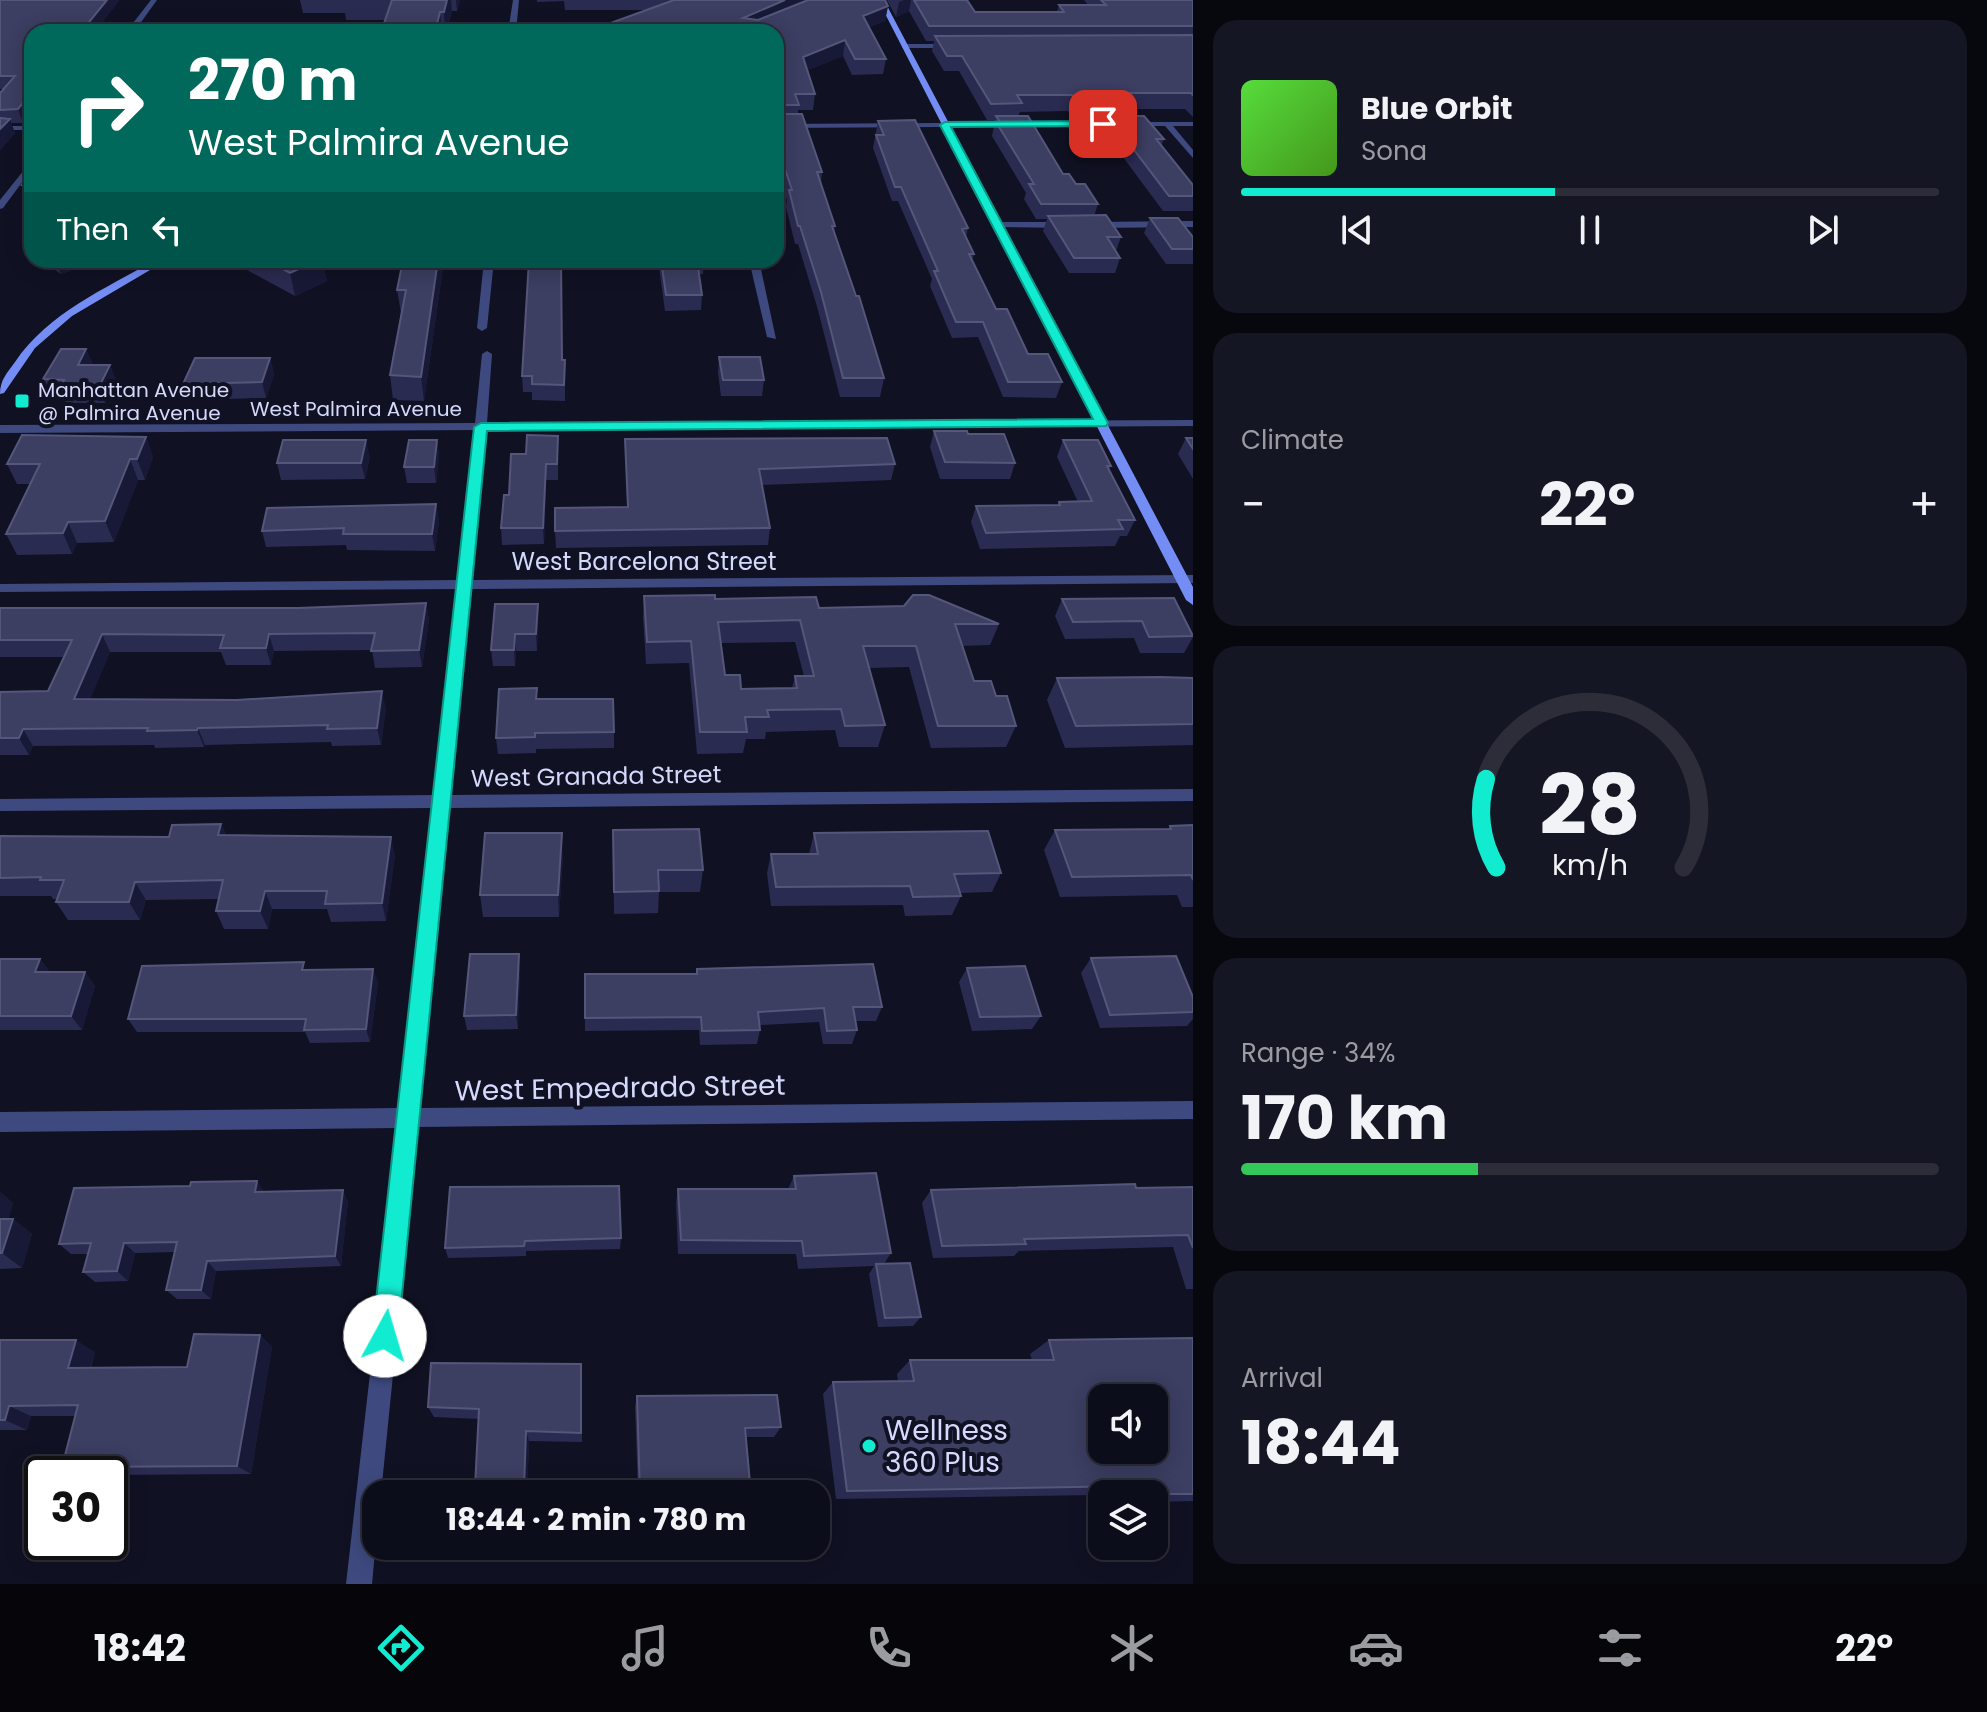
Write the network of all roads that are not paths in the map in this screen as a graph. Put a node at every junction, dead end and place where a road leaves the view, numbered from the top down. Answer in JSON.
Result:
{"nodes":[{"id":1,"x":154,"y":0,"type":"edge"},
{"id":2,"x":516,"y":0,"type":"edge"},
{"id":3,"x":881,"y":0,"type":"edge"},
{"id":4,"x":136,"y":24,"type":"edge"},
{"id":5,"x":513,"y":24,"type":"edge"},
{"id":6,"x":905,"y":46,"type":"junction"},
{"id":7,"x":969,"y":46,"type":"edge"},
{"id":8,"x":1167,"y":124,"type":"junction"},
{"id":9,"x":1193,"y":124,"type":"edge"},
{"id":10,"x":945,"y":125,"type":"junction"},
{"id":11,"x":784,"y":126,"type":"edge"},
{"id":12,"x":0,"y":128,"type":"edge"},
{"id":13,"x":24,"y":128,"type":"edge"},
{"id":14,"x":1193,"y":155,"type":"edge"},
{"id":15,"x":24,"y":174,"type":"edge"},
{"id":16,"x":0,"y":206,"type":"edge"},
{"id":17,"x":1193,"y":224,"type":"edge"},
{"id":18,"x":998,"y":225,"type":"junction"},
{"id":19,"x":148,"y":268,"type":"edge"},
{"id":20,"x":488,"y":268,"type":"edge"},
{"id":21,"x":756,"y":268,"type":"edge"},
{"id":22,"x":482,"y":328,"type":"dead end"},
{"id":23,"x":772,"y":337,"type":"dead end"},
{"id":24,"x":487,"y":354,"type":"dead end"},
{"id":25,"x":10,"y":362,"type":"edge"},
{"id":26,"x":0,"y":391,"type":"edge"},
{"id":27,"x":1101,"y":423,"type":"junction"},
{"id":28,"x":1193,"y":423,"type":"edge"},
{"id":29,"x":481,"y":427,"type":"junction"},
{"id":30,"x":0,"y":429,"type":"edge"},
{"id":31,"x":1188,"y":579,"type":"edge"},
{"id":32,"x":466,"y":584,"type":"junction"},
{"id":33,"x":0,"y":588,"type":"edge"},
{"id":34,"x":1193,"y":600,"type":"edge"},
{"id":35,"x":1193,"y":795,"type":"edge"},
{"id":36,"x":442,"y":802,"type":"junction"},
{"id":37,"x":0,"y":805,"type":"edge"},
{"id":38,"x":1193,"y":1110,"type":"edge"},
{"id":39,"x":408,"y":1118,"type":"junction"},
{"id":40,"x":0,"y":1122,"type":"edge"},
{"id":41,"x":359,"y":1584,"type":"edge"}],
"edges":[{"from":1,"to":4,"type":"street"},
{"from":2,"to":5,"type":"street"},
{"from":3,"to":6,"type":"street"},
{"from":6,"to":7,"type":"street"},
{"from":6,"to":10,"type":"street"},
{"from":8,"to":9,"type":"street"},
{"from":8,"to":10,"type":"street"},
{"from":8,"to":14,"type":"street"},
{"from":10,"to":11,"type":"street"},
{"from":10,"to":18,"type":"street"},
{"from":12,"to":13,"type":"street"},
{"from":15,"to":16,"type":"street"},
{"from":17,"to":18,"type":"street"},
{"from":18,"to":27,"type":"street"},
{"from":19,"to":25,"type":"street"},
{"from":20,"to":22,"type":"street"},
{"from":21,"to":23,"type":"street"},
{"from":24,"to":29,"type":"street"},
{"from":25,"to":26,"type":"street"},
{"from":27,"to":28,"type":"street","name":"West Palmira Avenue"},
{"from":27,"to":29,"type":"street","name":"West Palmira Avenue"},
{"from":27,"to":31,"type":"street"},
{"from":29,"to":30,"type":"street","name":"West Palmira Avenue"},
{"from":29,"to":32,"type":"street"},
{"from":31,"to":32,"type":"street","name":"West Barcelona Street"},
{"from":31,"to":34,"type":"street"},
{"from":32,"to":33,"type":"street","name":"West Barcelona Street"},
{"from":32,"to":36,"type":"street"},
{"from":35,"to":36,"type":"street","name":"West Granada Street"},
{"from":36,"to":37,"type":"street","name":"West Granada Street"},
{"from":36,"to":39,"type":"street"},
{"from":38,"to":39,"type":"street","name":"West Empedrado Street"},
{"from":39,"to":40,"type":"street","name":"West Empedrado Street"},
{"from":39,"to":41,"type":"street"}]}
